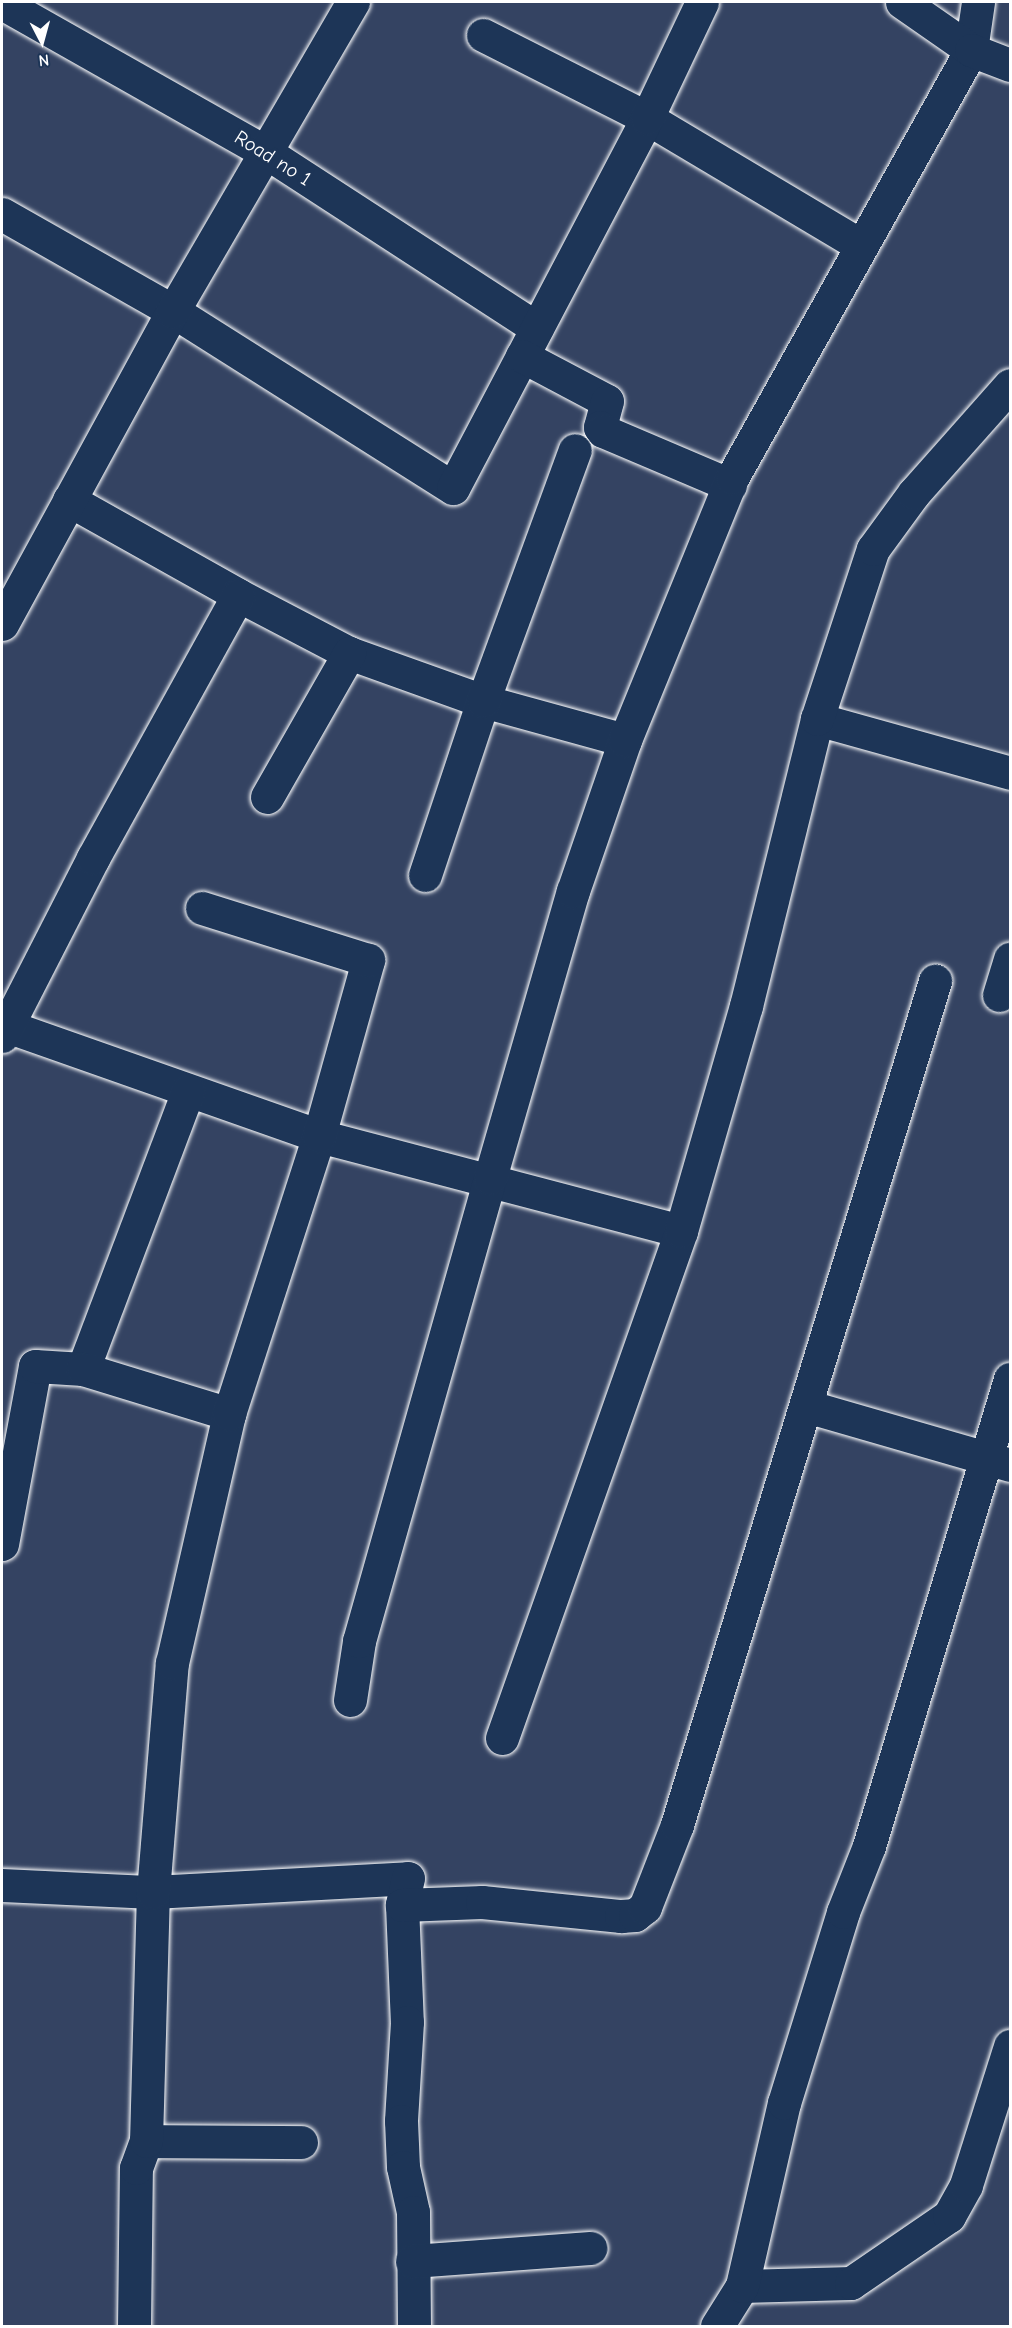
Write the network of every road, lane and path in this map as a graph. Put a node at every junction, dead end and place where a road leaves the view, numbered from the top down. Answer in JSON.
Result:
{"nodes":[{"id":1,"x":353,"y":2,"type":"edge"},
{"id":2,"x":702,"y":2,"type":"edge"},
{"id":3,"x":902,"y":2,"type":"edge"},
{"id":4,"x":978,"y":2,"type":"edge"},
{"id":5,"x":2,"y":3,"type":"edge"},
{"id":6,"x":483,"y":35,"type":"dead end"},
{"id":7,"x":971,"y":50,"type":"junction"},
{"id":8,"x":1011,"y":65,"type":"edge"},
{"id":9,"x":646,"y":118,"type":"junction"},
{"id":10,"x":264,"y":151,"type":"junction"},
{"id":11,"x":2,"y":214,"type":"edge"},
{"id":12,"x":860,"y":245,"type":"junction"},
{"id":13,"x":173,"y":311,"type":"junction"},
{"id":14,"x":529,"y":342,"type":"junction"},
{"id":15,"x":1011,"y":386,"type":"edge"},
{"id":16,"x":575,"y":450,"type":"dead end"},
{"id":17,"x":730,"y":485,"type":"junction"},
{"id":18,"x":69,"y":500,"type":"junction"},
{"id":19,"x":238,"y":595,"type":"junction"},
{"id":20,"x":2,"y":624,"type":"edge"},
{"id":21,"x":350,"y":653,"type":"junction"},
{"id":22,"x":483,"y":701,"type":"junction"},
{"id":23,"x":817,"y":719,"type":"junction"},
{"id":24,"x":625,"y":740,"type":"junction"},
{"id":25,"x":1011,"y":773,"type":"edge"},
{"id":26,"x":267,"y":796,"type":"dead end"},
{"id":27,"x":425,"y":875,"type":"dead end"},
{"id":28,"x":202,"y":908,"type":"dead end"},
{"id":29,"x":1011,"y":960,"type":"edge"},
{"id":30,"x":935,"y":981,"type":"dead end"},
{"id":31,"x":999,"y":995,"type":"dead end"},
{"id":32,"x":4,"y":1031,"type":"edge"},
{"id":33,"x":189,"y":1091,"type":"junction"},
{"id":34,"x":319,"y":1136,"type":"junction"},
{"id":35,"x":490,"y":1178,"type":"junction"},
{"id":36,"x":681,"y":1231,"type":"junction"},
{"id":37,"x":83,"y":1369,"type":"junction"},
{"id":38,"x":1011,"y":1379,"type":"edge"},
{"id":39,"x":807,"y":1406,"type":"junction"},
{"id":40,"x":229,"y":1414,"type":"junction"},
{"id":41,"x":998,"y":1461,"type":"edge"},
{"id":42,"x":2,"y":1544,"type":"edge"},
{"id":43,"x":350,"y":1700,"type":"dead end"},
{"id":44,"x":502,"y":1738,"type":"dead end"},
{"id":45,"x":2,"y":1886,"type":"edge"},
{"id":46,"x":153,"y":1892,"type":"junction"},
{"id":47,"x":402,"y":1905,"type":"junction"},
{"id":48,"x":1011,"y":2046,"type":"edge"},
{"id":49,"x":146,"y":2141,"type":"junction"},
{"id":50,"x":301,"y":2142,"type":"dead end"},
{"id":51,"x":591,"y":2248,"type":"dead end"},
{"id":52,"x":412,"y":2261,"type":"junction"},
{"id":53,"x":742,"y":2286,"type":"junction"},
{"id":54,"x":134,"y":2326,"type":"edge"},
{"id":55,"x":414,"y":2326,"type":"edge"},
{"id":56,"x":717,"y":2326,"type":"edge"}],
"edges":[{"from":1,"to":10,"type":"street"},
{"from":2,"to":9,"type":"street"},
{"from":3,"to":7,"type":"street"},
{"from":4,"to":7,"type":"street"},
{"from":5,"to":10,"type":"street","name":"Road no 1"},
{"from":6,"to":9,"type":"street"},
{"from":7,"to":8,"type":"street"},
{"from":7,"to":12,"type":"street"},
{"from":9,"to":12,"type":"street"},
{"from":9,"to":14,"type":"street"},
{"from":10,"to":13,"type":"street"},
{"from":10,"to":14,"type":"street","name":"Road no 1"},
{"from":11,"to":13,"type":"street"},
{"from":12,"to":17,"type":"street"},
{"from":13,"to":14,"type":"street"},
{"from":13,"to":18,"type":"street"},
{"from":14,"to":17,"type":"street","name":"Road no 1"},
{"from":15,"to":23,"type":"street"},
{"from":16,"to":22,"type":"street"},
{"from":17,"to":24,"type":"street"},
{"from":18,"to":19,"type":"street"},
{"from":18,"to":20,"type":"street"},
{"from":19,"to":21,"type":"street"},
{"from":19,"to":32,"type":"street"},
{"from":21,"to":22,"type":"street"},
{"from":21,"to":26,"type":"street"},
{"from":22,"to":24,"type":"street"},
{"from":22,"to":27,"type":"street"},
{"from":23,"to":25,"type":"street"},
{"from":23,"to":36,"type":"street"},
{"from":24,"to":35,"type":"street"},
{"from":28,"to":34,"type":"street"},
{"from":29,"to":31,"type":"street"},
{"from":30,"to":39,"type":"street"},
{"from":32,"to":33,"type":"street"},
{"from":33,"to":34,"type":"street"},
{"from":33,"to":37,"type":"street"},
{"from":34,"to":35,"type":"street"},
{"from":34,"to":40,"type":"street"},
{"from":35,"to":36,"type":"street"},
{"from":35,"to":43,"type":"street"},
{"from":36,"to":44,"type":"street"},
{"from":37,"to":40,"type":"street"},
{"from":37,"to":42,"type":"street"},
{"from":38,"to":41,"type":"street"},
{"from":39,"to":41,"type":"street"},
{"from":39,"to":47,"type":"street"},
{"from":40,"to":46,"type":"street"},
{"from":41,"to":53,"type":"street"},
{"from":45,"to":46,"type":"street"},
{"from":46,"to":47,"type":"street"},
{"from":46,"to":49,"type":"street"},
{"from":47,"to":52,"type":"street"},
{"from":48,"to":53,"type":"street"},
{"from":49,"to":50,"type":"street"},
{"from":49,"to":54,"type":"street"},
{"from":51,"to":52,"type":"street"},
{"from":52,"to":55,"type":"street"},
{"from":53,"to":56,"type":"street"}]}
